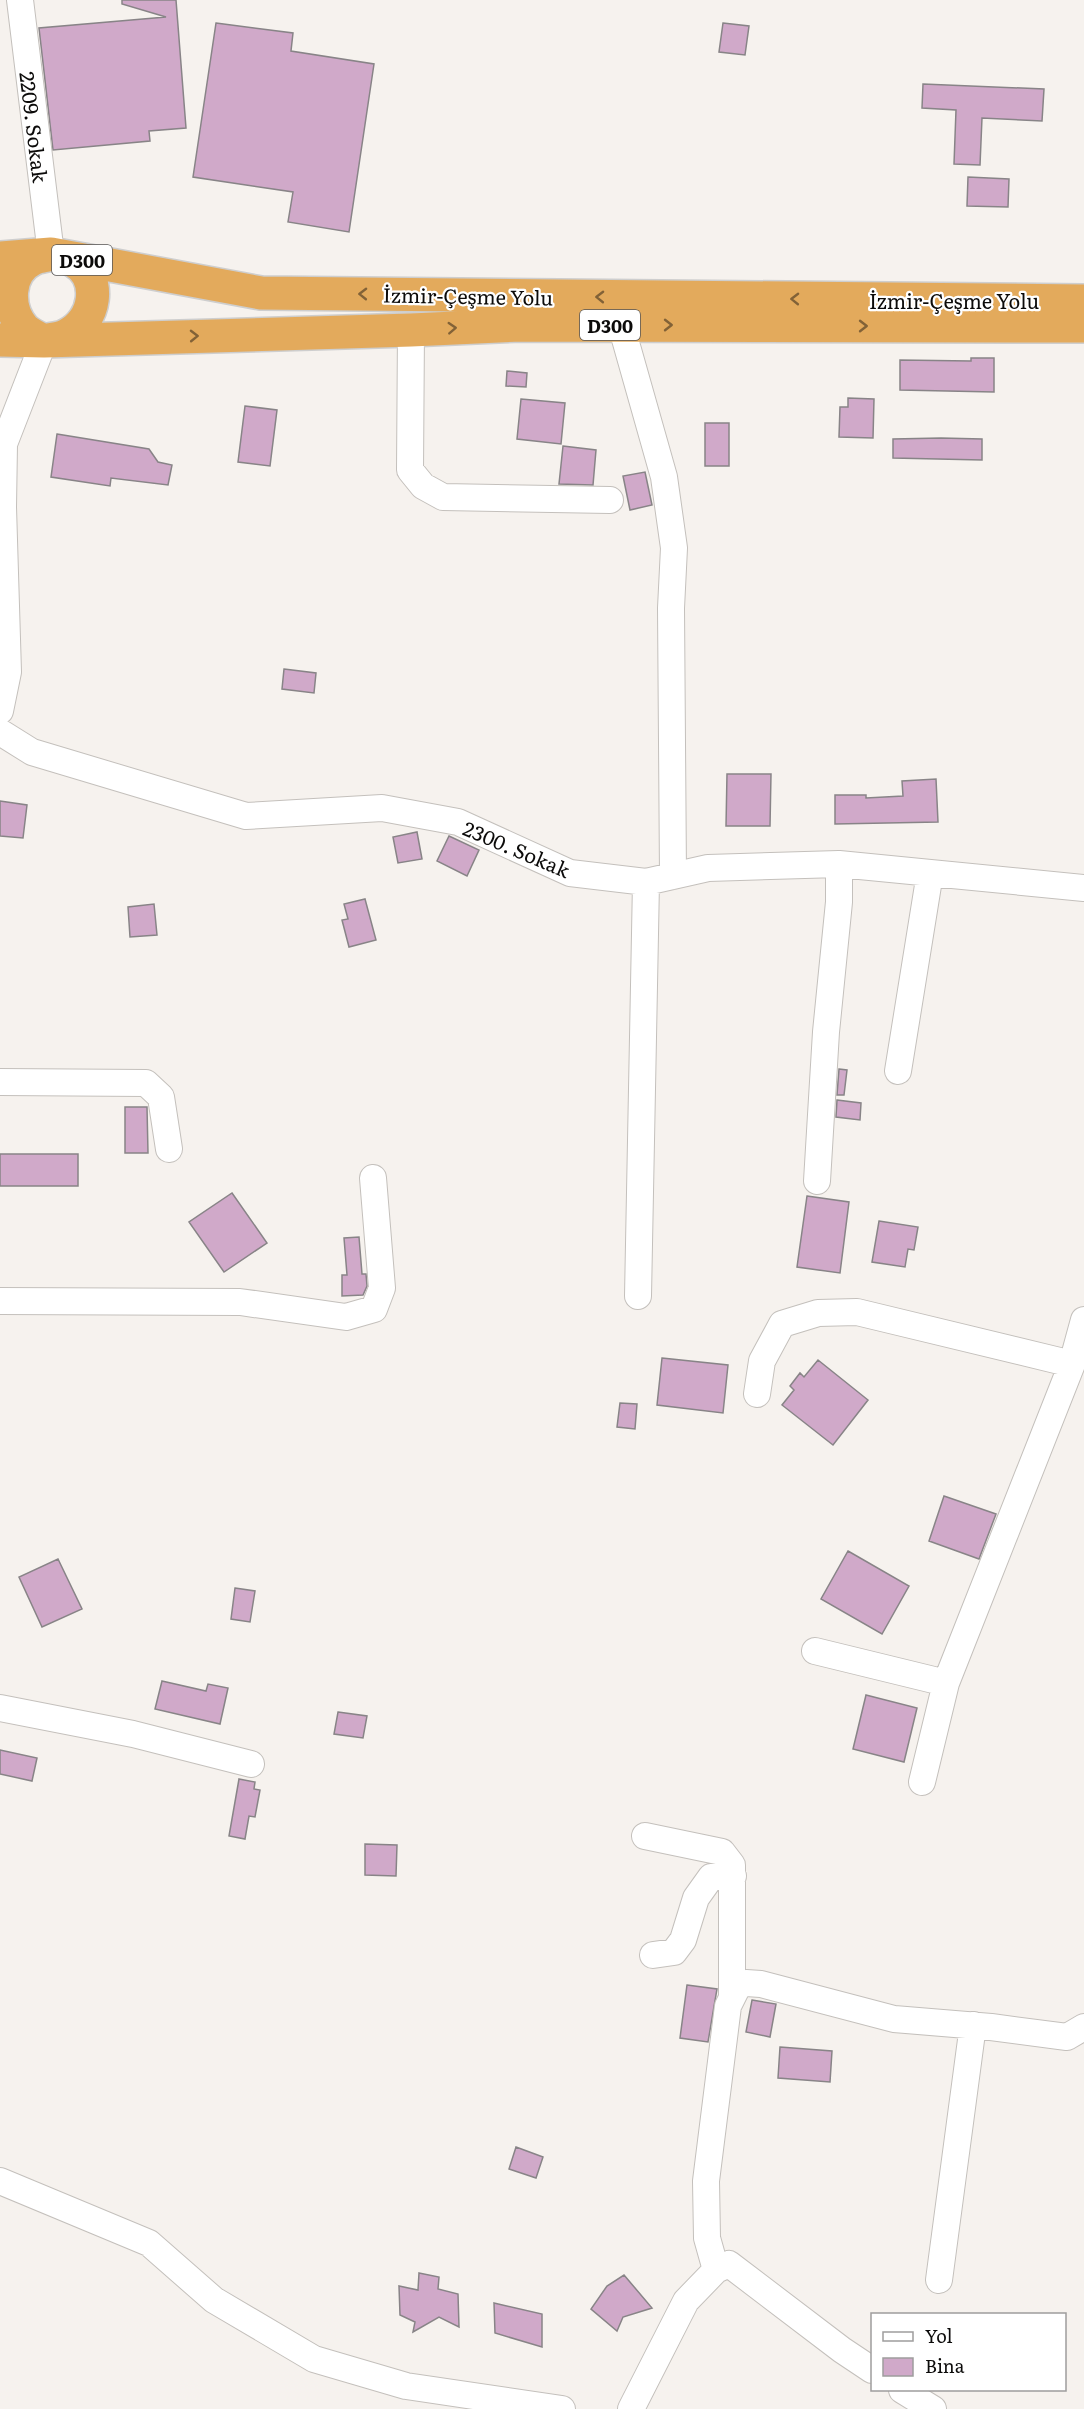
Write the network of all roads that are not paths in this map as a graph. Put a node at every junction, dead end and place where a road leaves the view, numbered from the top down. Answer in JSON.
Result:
{"nodes":[{"id":1,"x":20,"y":0,"type":"edge"},
{"id":2,"x":51,"y":254,"type":"junction"},
{"id":3,"x":0,"y":258,"type":"edge"},
{"id":4,"x":1084,"y":301,"type":"edge"},
{"id":5,"x":621,"y":325,"type":"junction"},
{"id":6,"x":1084,"y":326,"type":"edge"},
{"id":7,"x":411,"y":330,"type":"junction"},
{"id":8,"x":0,"y":340,"type":"edge"},
{"id":9,"x":44,"y":341,"type":"junction"},
{"id":10,"x":610,"y":500,"type":"dead end"},
{"id":11,"x":0,"y":711,"type":"edge"},
{"id":12,"x":0,"y":732,"type":"edge"},
{"id":13,"x":839,"y":864,"type":"junction"},
{"id":14,"x":930,"y":873,"type":"junction"},
{"id":15,"x":673,"y":876,"type":"junction"},
{"id":16,"x":646,"y":882,"type":"junction"},
{"id":17,"x":1084,"y":888,"type":"edge"},
{"id":18,"x":898,"y":1071,"type":"dead end"},
{"id":19,"x":0,"y":1082,"type":"edge"},
{"id":20,"x":170,"y":1149,"type":"dead end"},
{"id":21,"x":372,"y":1178,"type":"dead end"},
{"id":22,"x":817,"y":1180,"type":"dead end"},
{"id":23,"x":638,"y":1296,"type":"dead end"},
{"id":24,"x":0,"y":1301,"type":"edge"},
{"id":25,"x":1084,"y":1320,"type":"edge"},
{"id":26,"x":1072,"y":1364,"type":"junction"},
{"id":27,"x":757,"y":1394,"type":"dead end"},
{"id":28,"x":815,"y":1651,"type":"dead end"},
{"id":29,"x":946,"y":1683,"type":"junction"},
{"id":30,"x":0,"y":1708,"type":"edge"},
{"id":31,"x":251,"y":1764,"type":"dead end"},
{"id":32,"x":922,"y":1782,"type":"dead end"},
{"id":33,"x":645,"y":1836,"type":"dead end"},
{"id":34,"x":733,"y":1875,"type":"junction"},
{"id":35,"x":653,"y":1955,"type":"dead end"},
{"id":36,"x":732,"y":1995,"type":"junction"},
{"id":37,"x":973,"y":2025,"type":"junction"},
{"id":38,"x":1084,"y":2027,"type":"edge"},
{"id":39,"x":0,"y":2181,"type":"edge"},
{"id":40,"x":722,"y":2267,"type":"junction"},
{"id":41,"x":939,"y":2280,"type":"dead end"},
{"id":42,"x":871,"y":2369,"type":"edge"},
{"id":43,"x":904,"y":2391,"type":"edge"},
{"id":44,"x":402,"y":2398,"type":"edge"},
{"id":45,"x":562,"y":2409,"type":"edge"},
{"id":46,"x":631,"y":2409,"type":"edge"},
{"id":47,"x":933,"y":2409,"type":"edge"}],
"edges":[{"from":1,"to":2,"type":"street","name":"2209. Sokak"},
{"from":2,"to":3,"type":"highway","name":"İzmir-Çeşme Yolu","number":"D300"},
{"from":4,"to":2,"type":"highway","name":"İzmir-Çeşme Yolu","number":"D300","one_way":true},
{"from":2,"to":9,"type":"highway"},
{"from":2,"to":9,"type":"highway"},
{"from":5,"to":6,"type":"highway","name":"İzmir-Çeşme Yolu","number":"D300","one_way":true},
{"from":7,"to":5,"type":"highway","name":"İzmir-Çeşme Yolu","number":"D300","one_way":true},
{"from":5,"to":15,"type":"street"},
{"from":9,"to":7,"type":"highway","name":"İzmir-Çeşme Yolu","number":"D300","one_way":true},
{"from":7,"to":10,"type":"street"},
{"from":8,"to":9,"type":"highway","name":"İzmir-Çeşme Yolu","number":"D300"},
{"from":9,"to":11,"type":"street"},
{"from":12,"to":16,"type":"street","name":"2300. Sokak"},
{"from":13,"to":14,"type":"street","name":"2300. Sokak"},
{"from":13,"to":15,"type":"street","name":"2300. Sokak"},
{"from":13,"to":22,"type":"street"},
{"from":14,"to":17,"type":"street","name":"2300. Sokak"},
{"from":14,"to":18,"type":"street"},
{"from":15,"to":16,"type":"street","name":"2300. Sokak"},
{"from":16,"to":23,"type":"street"},
{"from":19,"to":20,"type":"street"},
{"from":21,"to":24,"type":"street"},
{"from":25,"to":26,"type":"street"},
{"from":26,"to":27,"type":"street"},
{"from":26,"to":29,"type":"street"},
{"from":28,"to":29,"type":"street"},
{"from":29,"to":32,"type":"street"},
{"from":30,"to":31,"type":"street"},
{"from":33,"to":34,"type":"street"},
{"from":34,"to":35,"type":"street"},
{"from":34,"to":36,"type":"street"},
{"from":36,"to":37,"type":"street"},
{"from":36,"to":40,"type":"street"},
{"from":37,"to":38,"type":"street"},
{"from":37,"to":41,"type":"street"},
{"from":39,"to":44,"type":"street"},
{"from":40,"to":42,"type":"street"},
{"from":40,"to":46,"type":"street"},
{"from":43,"to":47,"type":"street"},
{"from":44,"to":45,"type":"street"}]}
